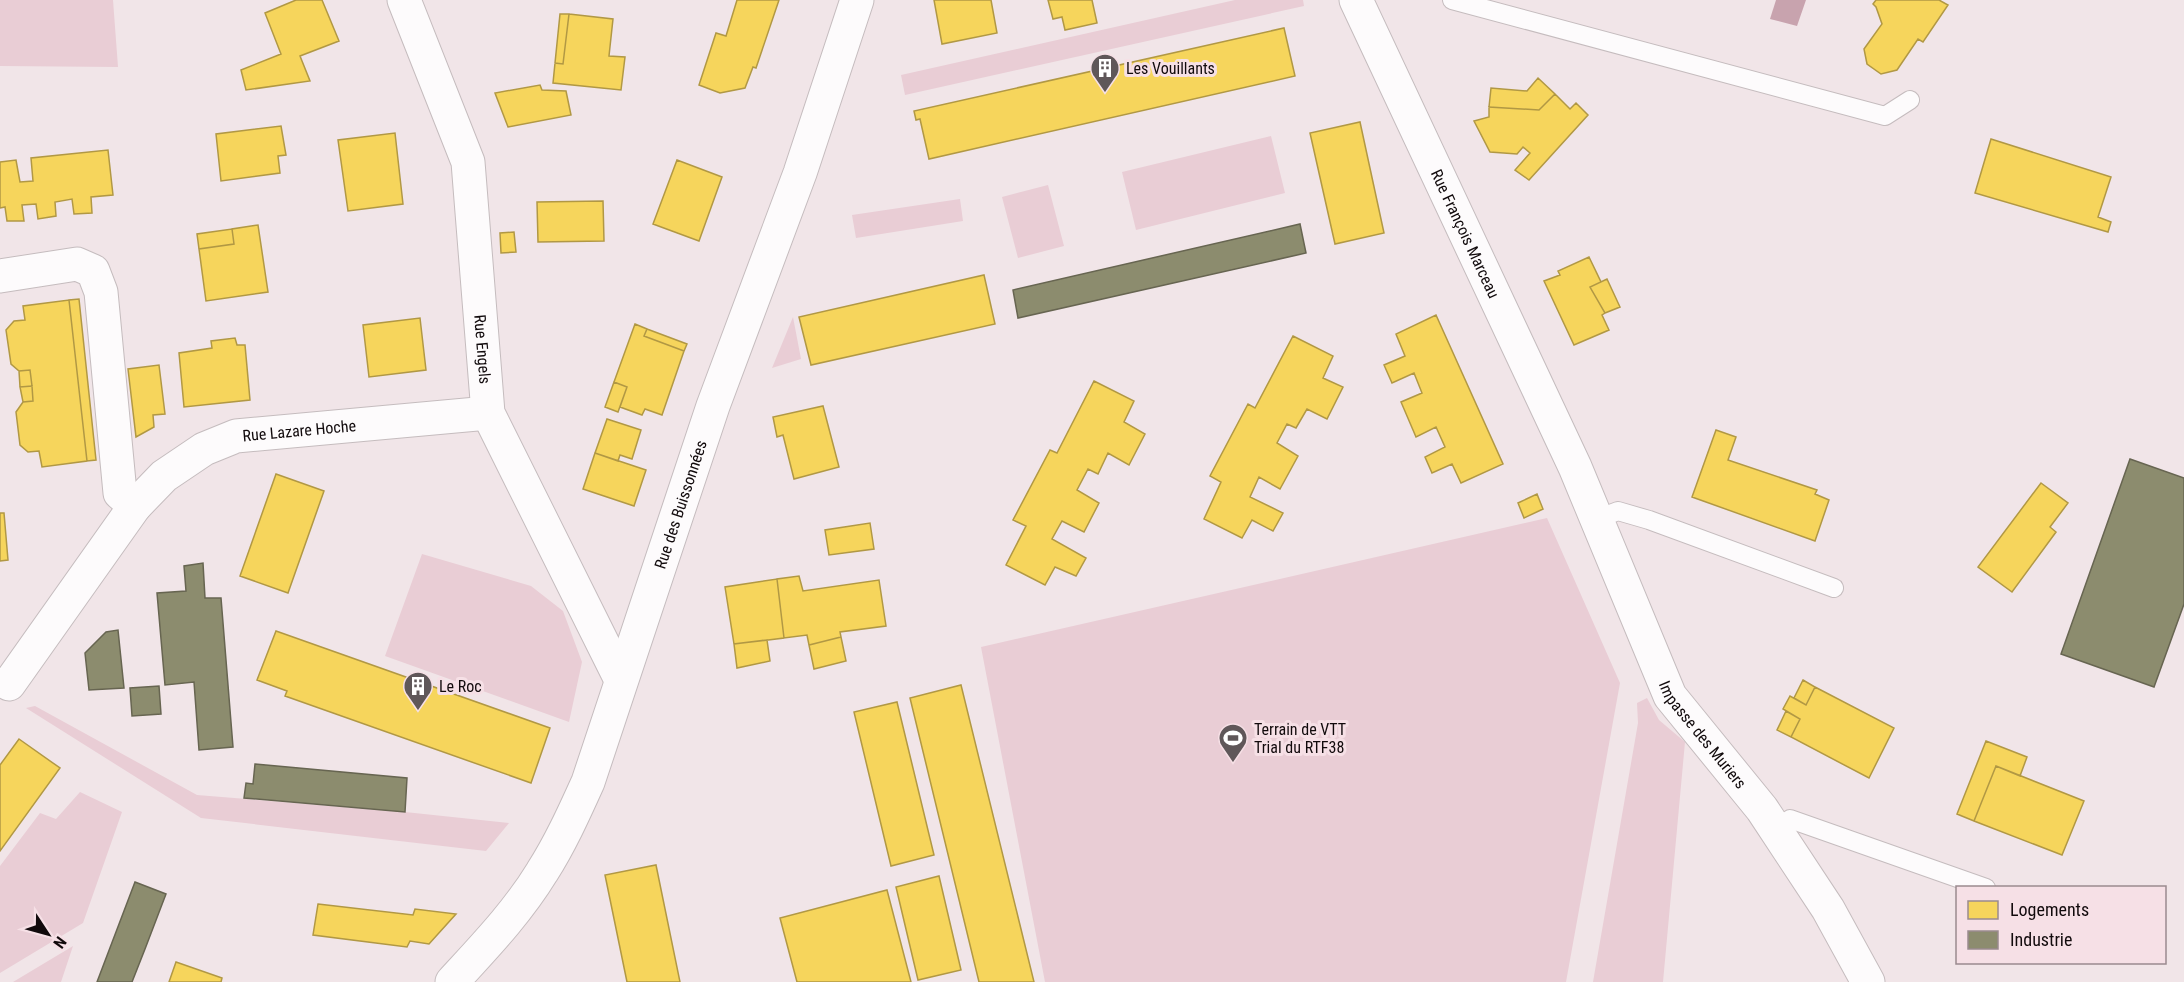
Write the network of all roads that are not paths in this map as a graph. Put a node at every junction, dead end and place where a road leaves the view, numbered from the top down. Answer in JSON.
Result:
{"nodes":[{"id":1,"x":404,"y":0,"type":"edge"},
{"id":2,"x":857,"y":0,"type":"edge"},
{"id":3,"x":1356,"y":0,"type":"edge"},
{"id":4,"x":1452,"y":0,"type":"edge"},
{"id":5,"x":1910,"y":100,"type":"dead end"},
{"id":6,"x":0,"y":276,"type":"edge"},
{"id":7,"x":488,"y":413,"type":"junction"},
{"id":8,"x":1575,"y":467,"type":"joint"},
{"id":9,"x":135,"y":507,"type":"junction"},
{"id":10,"x":1597,"y":519,"type":"junction"},
{"id":11,"x":1834,"y":588,"type":"dead end"},
{"id":12,"x":621,"y":680,"type":"junction"},
{"id":13,"x":9,"y":684,"type":"dead end"},
{"id":14,"x":1776,"y":830,"type":"junction"},
{"id":15,"x":1980,"y":886,"type":"edge"},
{"id":16,"x":452,"y":982,"type":"edge"},
{"id":17,"x":1868,"y":982,"type":"edge"}],
"edges":[{"from":1,"to":7,"type":"street","name":"Rue Engels"},
{"from":2,"to":12,"type":"street","name":"Rue des Buissonnées"},
{"from":3,"to":8,"type":"street","name":"Rue François Marceau"},
{"from":4,"to":5,"type":"lane"},
{"from":6,"to":9,"type":"street"},
{"from":7,"to":9,"type":"street","name":"Rue Lazare Hoche"},
{"from":7,"to":12,"type":"street","name":"Rue Engels"},
{"from":8,"to":10,"type":"street","name":"Impasse des Muriers"},
{"from":9,"to":13,"type":"street","name":"Rue Lazare Hoche"},
{"from":10,"to":11,"type":"lane"},
{"from":10,"to":14,"type":"street","name":"Impasse des Muriers"},
{"from":12,"to":16,"type":"street","name":"Rue des Buissonnées"},
{"from":14,"to":15,"type":"lane"},
{"from":14,"to":17,"type":"street","name":"Impasse des Muriers"}]}
